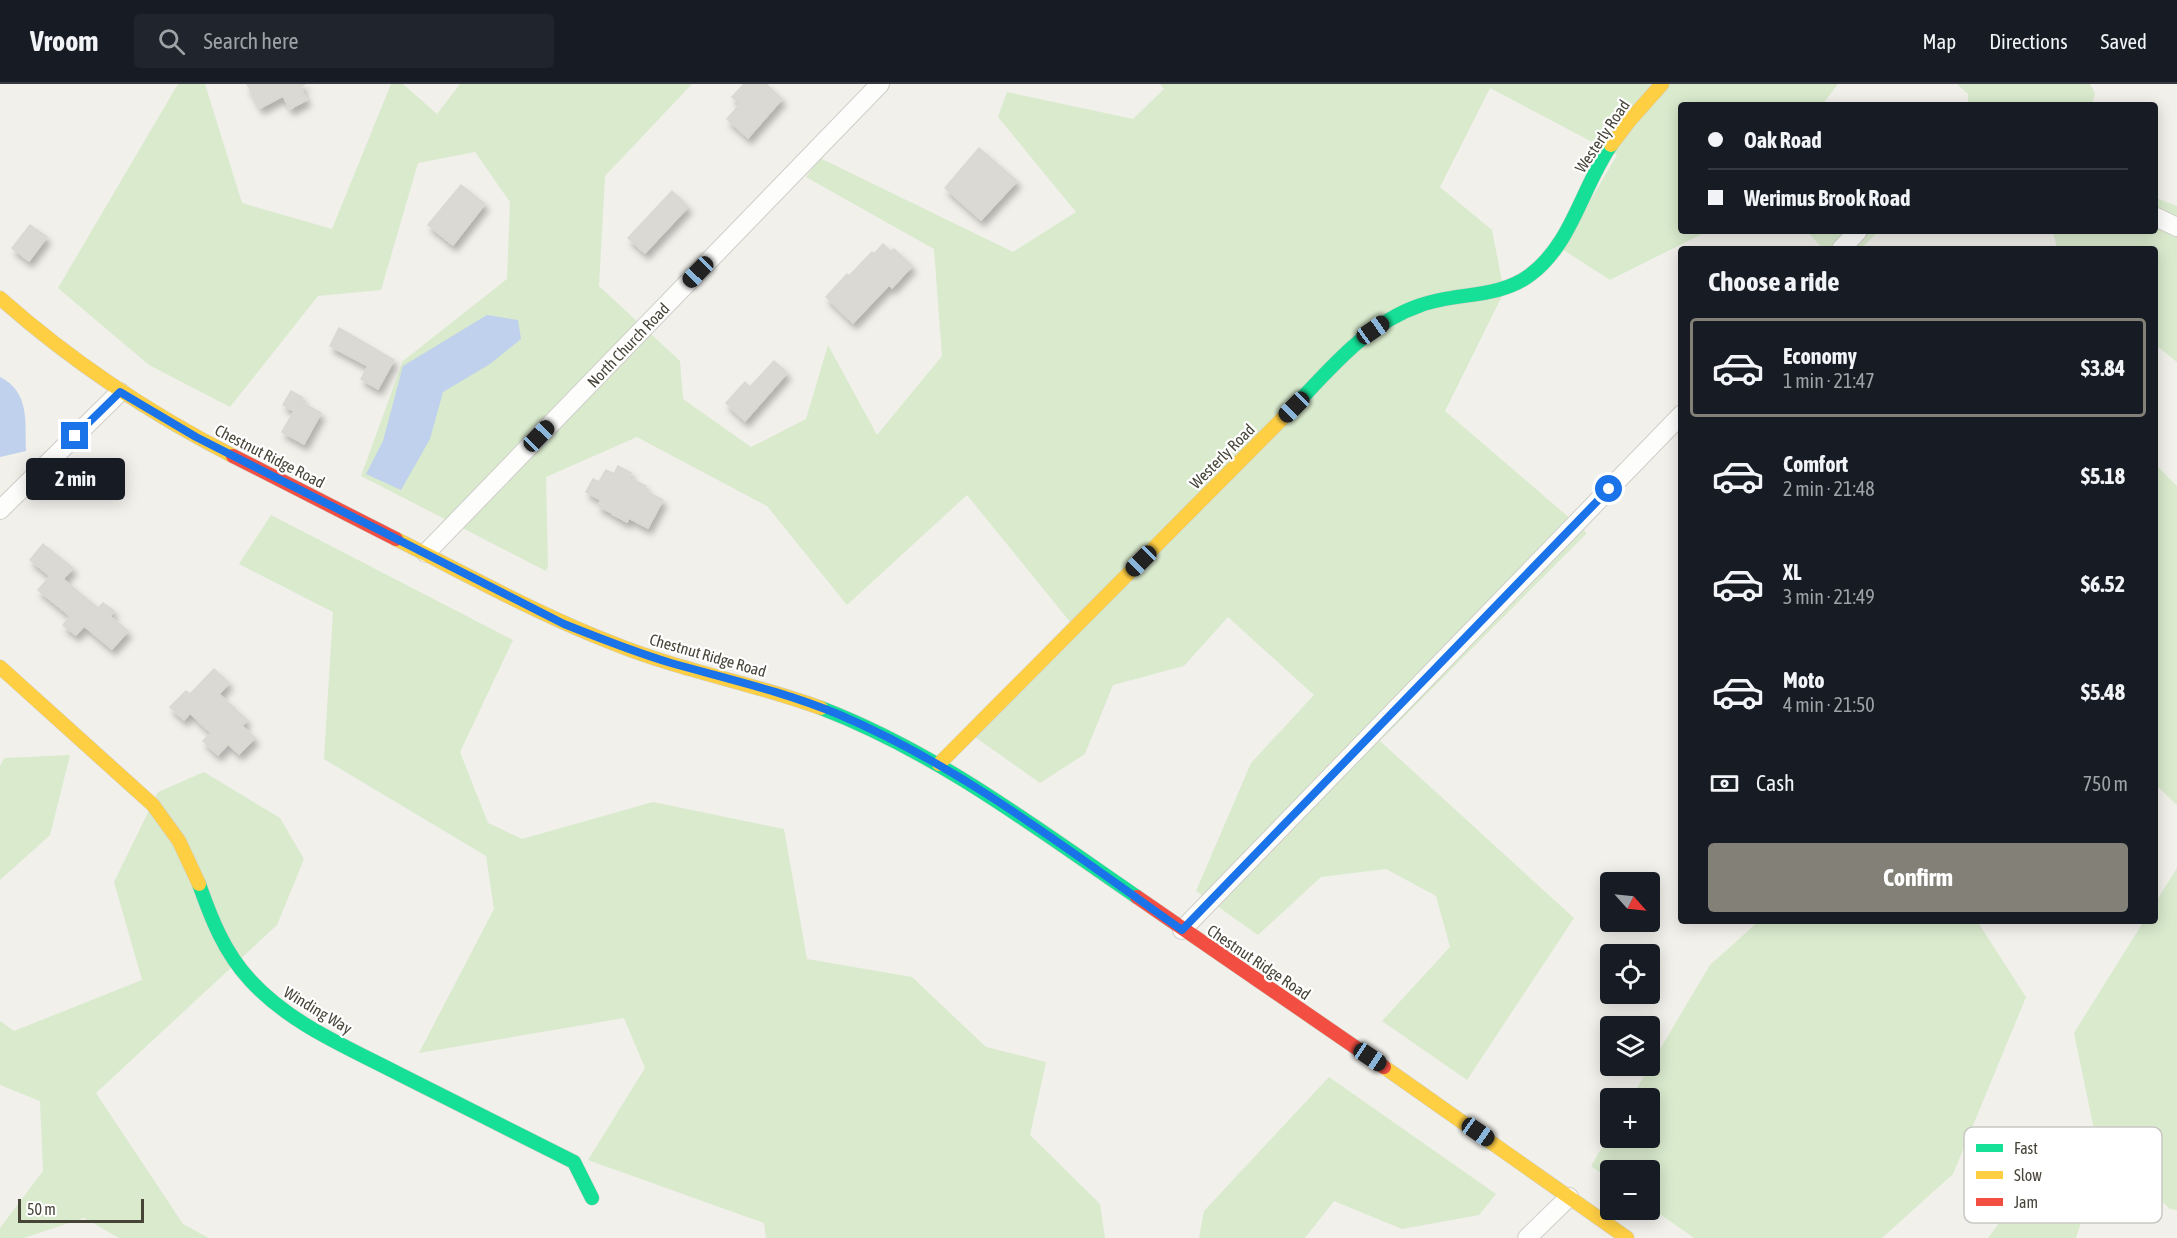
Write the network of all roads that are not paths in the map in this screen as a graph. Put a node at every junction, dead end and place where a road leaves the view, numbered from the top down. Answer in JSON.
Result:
{"nodes":[{"id":1,"x":880,"y":84,"type":"edge"},
{"id":2,"x":1662,"y":84,"type":"edge"},
{"id":3,"x":2158,"y":218,"type":"edge"},
{"id":4,"x":2177,"y":227,"type":"edge"},
{"id":5,"x":1855,"y":234,"type":"edge"},
{"id":6,"x":1844,"y":246,"type":"edge"},
{"id":7,"x":0,"y":298,"type":"edge"},
{"id":8,"x":120,"y":392,"type":"junction"},
{"id":9,"x":1678,"y":418,"type":"edge"},
{"id":10,"x":0,"y":510,"type":"edge"},
{"id":11,"x":426,"y":554,"type":"junction"},
{"id":12,"x":0,"y":666,"type":"edge"},
{"id":13,"x":939,"y":764,"type":"junction"},
{"id":14,"x":1182,"y":930,"type":"junction"},
{"id":15,"x":1569,"y":1197,"type":"junction"},
{"id":16,"x":592,"y":1198,"type":"dead end"},
{"id":17,"x":1527,"y":1238,"type":"edge"},
{"id":18,"x":1627,"y":1238,"type":"edge"}],
"edges":[{"from":1,"to":11,"type":"street","name":"North Church Road"},
{"from":2,"to":13,"type":"main road","name":"Westerly Road"},
{"from":3,"to":4,"type":"street"},
{"from":5,"to":6,"type":"street"},
{"from":7,"to":8,"type":"main road","name":"Chestnut Ridge Road"},
{"from":8,"to":10,"type":"street"},
{"from":8,"to":11,"type":"main road","name":"Chestnut Ridge Road"},
{"from":9,"to":14,"type":"street"},
{"from":11,"to":13,"type":"main road","name":"Chestnut Ridge Road"},
{"from":12,"to":16,"type":"main road","name":"Winding Way"},
{"from":13,"to":14,"type":"main road","name":"Chestnut Ridge Road"},
{"from":14,"to":15,"type":"main road","name":"Chestnut Ridge Road"},
{"from":15,"to":17,"type":"street"},
{"from":15,"to":18,"type":"main road","name":"Chestnut Ridge Road"}]}
